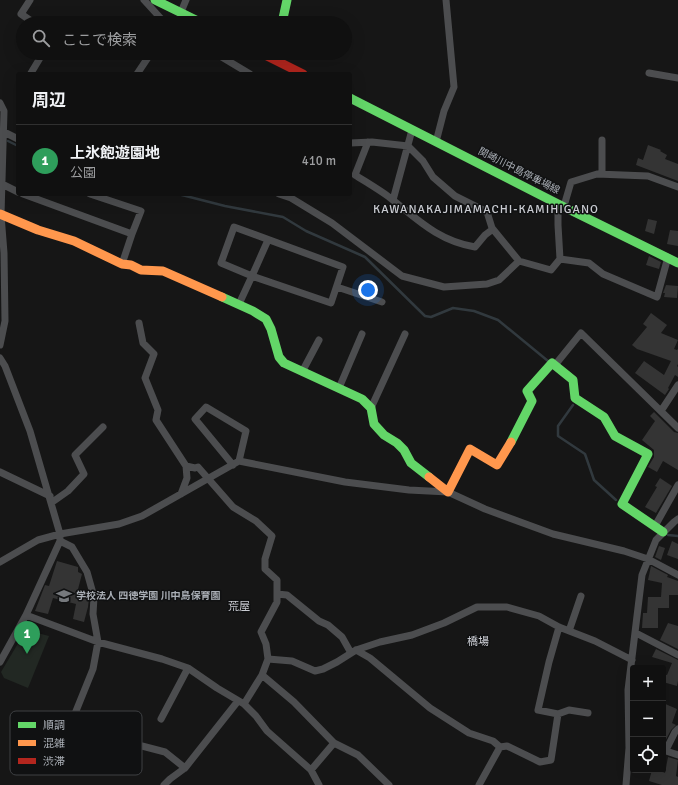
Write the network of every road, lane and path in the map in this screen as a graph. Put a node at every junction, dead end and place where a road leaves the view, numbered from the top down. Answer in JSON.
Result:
{"nodes":[{"id":1,"x":30,"y":0,"type":"edge"},
{"id":2,"x":144,"y":0,"type":"edge"},
{"id":3,"x":155,"y":0,"type":"edge"},
{"id":4,"x":186,"y":0,"type":"edge"},
{"id":5,"x":287,"y":0,"type":"edge"},
{"id":6,"x":446,"y":0,"type":"edge"},
{"id":7,"x":181,"y":12,"type":"junction"},
{"id":8,"x":24,"y":16,"type":"edge"},
{"id":9,"x":159,"y":16,"type":"edge"},
{"id":10,"x":189,"y":16,"type":"edge"},
{"id":11,"x":284,"y":16,"type":"edge"},
{"id":12,"x":39,"y":60,"type":"edge"},
{"id":13,"x":147,"y":60,"type":"edge"},
{"id":14,"x":226,"y":60,"type":"edge"},
{"id":15,"x":277,"y":60,"type":"edge"},
{"id":16,"x":31,"y":72,"type":"edge"},
{"id":17,"x":139,"y":72,"type":"edge"},
{"id":18,"x":247,"y":72,"type":"edge"},
{"id":19,"x":299,"y":72,"type":"edge"},
{"id":20,"x":649,"y":73,"type":"dead end"},
{"id":21,"x":678,"y":78,"type":"edge"},
{"id":22,"x":352,"y":99,"type":"edge"},
{"id":23,"x":0,"y":103,"type":"edge"},
{"id":24,"x":412,"y":130,"type":"junction"},
{"id":25,"x":4,"y":132,"type":"junction"},
{"id":26,"x":16,"y":138,"type":"edge"},
{"id":27,"x":602,"y":140,"type":"dead end"},
{"id":28,"x":368,"y":142,"type":"junction"},
{"id":29,"x":436,"y":142,"type":"junction"},
{"id":30,"x":352,"y":143,"type":"edge"},
{"id":31,"x":408,"y":146,"type":"junction"},
{"id":32,"x":602,"y":174,"type":"junction"},
{"id":33,"x":2,"y":184,"type":"junction"},
{"id":34,"x":678,"y":187,"type":"edge"},
{"id":35,"x":16,"y":191,"type":"edge"},
{"id":36,"x":28,"y":196,"type":"edge"},
{"id":37,"x":96,"y":196,"type":"edge"},
{"id":38,"x":284,"y":196,"type":"edge"},
{"id":39,"x":393,"y":200,"type":"junction"},
{"id":40,"x":561,"y":205,"type":"junction"},
{"id":41,"x":0,"y":214,"type":"edge"},
{"id":42,"x":493,"y":229,"type":"junction"},
{"id":43,"x":132,"y":234,"type":"junction"},
{"id":44,"x":268,"y":240,"type":"junction"},
{"id":45,"x":2,"y":253,"type":"edge"},
{"id":46,"x":668,"y":257,"type":"junction"},
{"id":47,"x":560,"y":259,"type":"junction"},
{"id":48,"x":520,"y":262,"type":"junction"},
{"id":49,"x":678,"y":263,"type":"edge"},
{"id":50,"x":122,"y":264,"type":"junction"},
{"id":51,"x":252,"y":276,"type":"junction"},
{"id":52,"x":336,"y":287,"type":"junction"},
{"id":53,"x":382,"y":302,"type":"dead end"},
{"id":54,"x":239,"y":304,"type":"junction"},
{"id":55,"x":139,"y":323,"type":"dead end"},
{"id":56,"x":362,"y":334,"type":"dead end"},
{"id":57,"x":405,"y":334,"type":"dead end"},
{"id":58,"x":320,"y":340,"type":"dead end"},
{"id":59,"x":0,"y":345,"type":"edge"},
{"id":60,"x":0,"y":358,"type":"edge"},
{"id":61,"x":555,"y":365,"type":"junction"},
{"id":62,"x":302,"y":372,"type":"junction"},
{"id":63,"x":678,"y":385,"type":"edge"},
{"id":64,"x":339,"y":388,"type":"junction"},
{"id":65,"x":371,"y":408,"type":"junction"},
{"id":66,"x":660,"y":411,"type":"junction"},
{"id":67,"x":103,"y":427,"type":"dead end"},
{"id":68,"x":678,"y":428,"type":"edge"},
{"id":69,"x":236,"y":463,"type":"junction"},
{"id":70,"x":186,"y":466,"type":"junction"},
{"id":71,"x":0,"y":472,"type":"edge"},
{"id":72,"x":208,"y":478,"type":"junction"},
{"id":73,"x":678,"y":485,"type":"edge"},
{"id":74,"x":448,"y":492,"type":"junction"},
{"id":75,"x":181,"y":494,"type":"junction"},
{"id":76,"x":50,"y":500,"type":"junction"},
{"id":77,"x":678,"y":519,"type":"edge"},
{"id":78,"x":655,"y":526,"type":"junction"},
{"id":79,"x":663,"y":532,"type":"junction"},
{"id":80,"x":60,"y":538,"type":"junction"},
{"id":81,"x":648,"y":559,"type":"junction"},
{"id":82,"x":0,"y":562,"type":"edge"},
{"id":83,"x":678,"y":575,"type":"edge"},
{"id":84,"x":277,"y":594,"type":"junction"},
{"id":85,"x":581,"y":596,"type":"dead end"},
{"id":86,"x":26,"y":615,"type":"junction"},
{"id":87,"x":560,"y":627,"type":"junction"},
{"id":88,"x":569,"y":631,"type":"junction"},
{"id":89,"x":636,"y":633,"type":"junction"},
{"id":90,"x":98,"y":642,"type":"junction"},
{"id":91,"x":353,"y":651,"type":"junction"},
{"id":92,"x":678,"y":655,"type":"edge"},
{"id":93,"x":268,"y":659,"type":"junction"},
{"id":94,"x":632,"y":660,"type":"junction"},
{"id":95,"x":0,"y":662,"type":"edge"},
{"id":96,"x":188,"y":668,"type":"junction"},
{"id":97,"x":262,"y":675,"type":"junction"},
{"id":98,"x":241,"y":703,"type":"junction"},
{"id":99,"x":76,"y":711,"type":"edge"},
{"id":100,"x":588,"y":713,"type":"dead end"},
{"id":101,"x":558,"y":714,"type":"junction"},
{"id":102,"x":161,"y":719,"type":"dead end"},
{"id":103,"x":678,"y":729,"type":"edge"},
{"id":104,"x":631,"y":737,"type":"edge"},
{"id":105,"x":334,"y":743,"type":"junction"},
{"id":106,"x":142,"y":746,"type":"edge"},
{"id":107,"x":500,"y":747,"type":"junction"},
{"id":108,"x":666,"y":747,"type":"edge"},
{"id":109,"x":666,"y":751,"type":"edge"},
{"id":110,"x":630,"y":754,"type":"edge"},
{"id":111,"x":678,"y":755,"type":"edge"},
{"id":112,"x":185,"y":768,"type":"junction"},
{"id":113,"x":311,"y":770,"type":"junction"},
{"id":114,"x":164,"y":785,"type":"edge"},
{"id":115,"x":319,"y":785,"type":"edge"},
{"id":116,"x":388,"y":785,"type":"edge"},
{"id":117,"x":479,"y":785,"type":"edge"},
{"id":118,"x":626,"y":785,"type":"edge"}],
"edges":[{"from":1,"to":8,"type":"street"},
{"from":2,"to":9,"type":"street"},
{"from":3,"to":7,"type":"street"},
{"from":4,"to":7,"type":"street"},
{"from":5,"to":11,"type":"street"},
{"from":6,"to":29,"type":"street"},
{"from":7,"to":10,"type":"street"},
{"from":12,"to":16,"type":"street"},
{"from":13,"to":17,"type":"street"},
{"from":14,"to":18,"type":"street"},
{"from":15,"to":19,"type":"street"},
{"from":20,"to":21,"type":"street"},
{"from":22,"to":24,"type":"street","name":"関崎川中島停車場線"},
{"from":23,"to":25,"type":"street"},
{"from":24,"to":29,"type":"street","name":"関崎川中島停車場線"},
{"from":24,"to":31,"type":"street"},
{"from":25,"to":26,"type":"street"},
{"from":25,"to":33,"type":"street"},
{"from":27,"to":32,"type":"street"},
{"from":28,"to":30,"type":"street"},
{"from":28,"to":31,"type":"street"},
{"from":28,"to":39,"type":"street"},
{"from":29,"to":40,"type":"street","name":"関崎川中島停車場線"},
{"from":31,"to":39,"type":"street"},
{"from":31,"to":42,"type":"street"},
{"from":32,"to":34,"type":"street"},
{"from":32,"to":40,"type":"street"},
{"from":33,"to":35,"type":"street"},
{"from":33,"to":41,"type":"street"},
{"from":36,"to":43,"type":"street"},
{"from":37,"to":43,"type":"street"},
{"from":38,"to":48,"type":"street"},
{"from":39,"to":42,"type":"street"},
{"from":40,"to":46,"type":"street","name":"関崎川中島停車場線"},
{"from":40,"to":47,"type":"street"},
{"from":41,"to":45,"type":"street"},
{"from":41,"to":50,"type":"street"},
{"from":42,"to":48,"type":"street"},
{"from":43,"to":50,"type":"street"},
{"from":44,"to":51,"type":"street"},
{"from":44,"to":51,"type":"street"},
{"from":44,"to":52,"type":"street"},
{"from":45,"to":59,"type":"street"},
{"from":46,"to":47,"type":"street"},
{"from":46,"to":49,"type":"street","name":"関崎川中島停車場線"},
{"from":47,"to":48,"type":"street"},
{"from":50,"to":54,"type":"street"},
{"from":51,"to":52,"type":"street"},
{"from":51,"to":54,"type":"street"},
{"from":52,"to":53,"type":"street"},
{"from":54,"to":62,"type":"street"},
{"from":55,"to":70,"type":"street"},
{"from":56,"to":64,"type":"street"},
{"from":57,"to":65,"type":"street"},
{"from":58,"to":62,"type":"street"},
{"from":60,"to":76,"type":"street"},
{"from":61,"to":66,"type":"street"},
{"from":61,"to":74,"type":"street"},
{"from":61,"to":78,"type":"street"},
{"from":62,"to":64,"type":"street"},
{"from":63,"to":66,"type":"street"},
{"from":64,"to":65,"type":"street"},
{"from":65,"to":74,"type":"street"},
{"from":66,"to":68,"type":"street"},
{"from":67,"to":76,"type":"street"},
{"from":69,"to":69,"type":"street"},
{"from":69,"to":72,"type":"street"},
{"from":69,"to":74,"type":"street"},
{"from":70,"to":72,"type":"street"},
{"from":70,"to":75,"type":"street"},
{"from":71,"to":76,"type":"street"},
{"from":72,"to":75,"type":"street"},
{"from":72,"to":84,"type":"street"},
{"from":73,"to":78,"type":"street"},
{"from":74,"to":81,"type":"street"},
{"from":75,"to":80,"type":"street"},
{"from":76,"to":80,"type":"street"},
{"from":77,"to":79,"type":"street"},
{"from":78,"to":79,"type":"street"},
{"from":79,"to":81,"type":"street"},
{"from":80,"to":82,"type":"street"},
{"from":80,"to":86,"type":"street"},
{"from":80,"to":90,"type":"street"},
{"from":81,"to":83,"type":"street"},
{"from":81,"to":89,"type":"street"},
{"from":84,"to":91,"type":"street"},
{"from":84,"to":93,"type":"street"},
{"from":85,"to":88,"type":"street"},
{"from":86,"to":90,"type":"street"},
{"from":86,"to":95,"type":"street"},
{"from":87,"to":88,"type":"street"},
{"from":87,"to":91,"type":"street"},
{"from":87,"to":101,"type":"street"},
{"from":88,"to":94,"type":"street"},
{"from":89,"to":92,"type":"street"},
{"from":89,"to":94,"type":"street"},
{"from":90,"to":96,"type":"street"},
{"from":90,"to":99,"type":"street"},
{"from":91,"to":93,"type":"street"},
{"from":91,"to":107,"type":"street"},
{"from":93,"to":97,"type":"street"},
{"from":94,"to":104,"type":"street"},
{"from":96,"to":98,"type":"street"},
{"from":96,"to":102,"type":"street"},
{"from":97,"to":98,"type":"street"},
{"from":97,"to":105,"type":"street"},
{"from":98,"to":112,"type":"street"},
{"from":98,"to":113,"type":"street"},
{"from":100,"to":101,"type":"street"},
{"from":101,"to":107,"type":"street"},
{"from":103,"to":108,"type":"street"},
{"from":105,"to":113,"type":"street"},
{"from":105,"to":116,"type":"street"},
{"from":106,"to":112,"type":"street"},
{"from":107,"to":117,"type":"street"},
{"from":109,"to":111,"type":"street"},
{"from":110,"to":118,"type":"street"},
{"from":112,"to":114,"type":"street"},
{"from":113,"to":115,"type":"street"}]}
